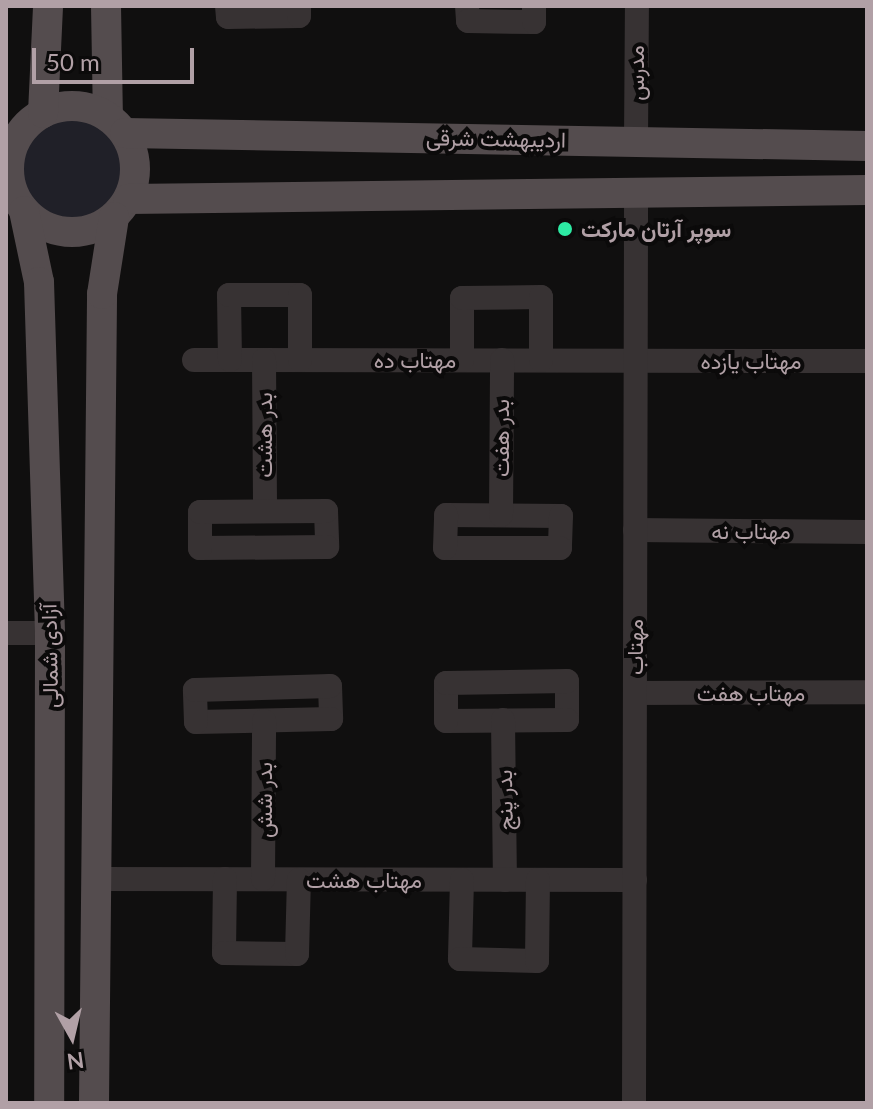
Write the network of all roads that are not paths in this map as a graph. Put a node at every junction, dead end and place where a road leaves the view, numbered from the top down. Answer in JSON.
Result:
{"nodes":[{"id":1,"x":48,"y":6,"type":"edge"},
{"id":2,"x":106,"y":6,"type":"edge"},
{"id":3,"x":227,"y":6,"type":"edge"},
{"id":4,"x":299,"y":6,"type":"edge"},
{"id":5,"x":467,"y":6,"type":"edge"},
{"id":6,"x":534,"y":6,"type":"edge"},
{"id":7,"x":637,"y":6,"type":"edge"},
{"id":8,"x":23,"y":125,"type":"edge"},
{"id":9,"x":116,"y":125,"type":"junction"},
{"id":10,"x":636,"y":140,"type":"junction"},
{"id":11,"x":867,"y":146,"type":"edge"},
{"id":12,"x":867,"y":190,"type":"edge"},
{"id":13,"x":636,"y":192,"type":"junction"},
{"id":14,"x":16,"y":205,"type":"edge"},
{"id":15,"x":121,"y":208,"type":"junction"},
{"id":16,"x":194,"y":360,"type":"dead end"},
{"id":17,"x":230,"y":360,"type":"junction"},
{"id":18,"x":264,"y":360,"type":"junction"},
{"id":19,"x":300,"y":360,"type":"junction"},
{"id":20,"x":462,"y":360,"type":"junction"},
{"id":21,"x":502,"y":360,"type":"junction"},
{"id":22,"x":541,"y":360,"type":"junction"},
{"id":23,"x":636,"y":360,"type":"junction"},
{"id":24,"x":867,"y":361,"type":"edge"},
{"id":25,"x":265,"y":511,"type":"junction"},
{"id":26,"x":501,"y":515,"type":"dead end"},
{"id":27,"x":635,"y":530,"type":"junction"},
{"id":28,"x":867,"y":532,"type":"edge"},
{"id":29,"x":6,"y":633,"type":"edge"},
{"id":30,"x":50,"y":633,"type":"junction"},
{"id":31,"x":867,"y":692,"type":"edge"},
{"id":32,"x":635,"y":693,"type":"junction"},
{"id":33,"x":503,"y":720,"type":"junction"},
{"id":34,"x":264,"y":721,"type":"junction"},
{"id":35,"x":94,"y":879,"type":"junction"},
{"id":36,"x":225,"y":879,"type":"junction"},
{"id":37,"x":263,"y":879,"type":"junction"},
{"id":38,"x":299,"y":880,"type":"junction"},
{"id":39,"x":462,"y":880,"type":"junction"},
{"id":40,"x":505,"y":880,"type":"junction"},
{"id":41,"x":538,"y":880,"type":"junction"},
{"id":42,"x":635,"y":880,"type":"junction"},
{"id":43,"x":49,"y":1070,"type":"junction"},
{"id":44,"x":94,"y":1070,"type":"junction"},
{"id":45,"x":49,"y":1103,"type":"edge"},
{"id":46,"x":94,"y":1103,"type":"edge"},
{"id":47,"x":634,"y":1103,"type":"edge"}],
"edges":[{"from":1,"to":8,"type":"main road"},
{"from":2,"to":9,"type":"main road"},
{"from":3,"to":4,"type":"street"},
{"from":5,"to":6,"type":"street"},
{"from":7,"to":10,"type":"street","name":"مدرس"},
{"from":8,"to":9,"type":"main road"},
{"from":8,"to":14,"type":"main road"},
{"from":9,"to":10,"type":"main road","name":"اردیبهشت شرقی"},
{"from":9,"to":15,"type":"main road"},
{"from":10,"to":11,"type":"main road","name":"اردیبهشت شرقی"},
{"from":12,"to":13,"type":"main road"},
{"from":13,"to":15,"type":"main road"},
{"from":13,"to":23,"type":"street","name":"مهتاب"},
{"from":14,"to":15,"type":"main road"},
{"from":14,"to":30,"type":"main road","name":"آزادی شمالی"},
{"from":15,"to":35,"type":"main road"},
{"from":16,"to":17,"type":"street","name":"مهتاب ده"},
{"from":17,"to":18,"type":"street","name":"مهتاب ده"},
{"from":17,"to":19,"type":"street"},
{"from":18,"to":19,"type":"street","name":"مهتاب ده"},
{"from":18,"to":25,"type":"street","name":"بدر هشت"},
{"from":19,"to":20,"type":"street","name":"مهتاب ده"},
{"from":20,"to":21,"type":"street","name":"مهتاب ده"},
{"from":20,"to":22,"type":"street"},
{"from":21,"to":22,"type":"street","name":"مهتاب ده"},
{"from":21,"to":26,"type":"street","name":"بدر هفت"},
{"from":22,"to":23,"type":"street","name":"مهتاب ده"},
{"from":23,"to":24,"type":"street","name":"مهتاب یازده"},
{"from":23,"to":27,"type":"street","name":"مهتاب"},
{"from":25,"to":25,"type":"street"},
{"from":27,"to":28,"type":"street","name":"مهتاب نه"},
{"from":27,"to":32,"type":"street","name":"مهتاب"},
{"from":29,"to":30,"type":"street"},
{"from":30,"to":43,"type":"main road","name":"آزادی شمالی"},
{"from":31,"to":32,"type":"street","name":"مهتاب هفت"},
{"from":32,"to":42,"type":"street","name":"مهتاب"},
{"from":33,"to":33,"type":"street"},
{"from":33,"to":40,"type":"street","name":"بدر پنج"},
{"from":34,"to":34,"type":"street"},
{"from":34,"to":37,"type":"street","name":"بدر شش"},
{"from":35,"to":36,"type":"street","name":"مهتاب هشت"},
{"from":35,"to":44,"type":"main road"},
{"from":36,"to":37,"type":"street","name":"مهتاب هشت"},
{"from":36,"to":38,"type":"street"},
{"from":37,"to":38,"type":"street","name":"مهتاب هشت"},
{"from":38,"to":39,"type":"street","name":"مهتاب هشت"},
{"from":39,"to":40,"type":"street","name":"مهتاب هشت"},
{"from":39,"to":41,"type":"street"},
{"from":40,"to":41,"type":"street","name":"مهتاب هشت"},
{"from":41,"to":42,"type":"street","name":"مهتاب هشت"},
{"from":42,"to":47,"type":"street","name":"مهتاب"},
{"from":43,"to":44,"type":"main road"},
{"from":43,"to":45,"type":"main road","name":"آزادی شمالی"},
{"from":44,"to":46,"type":"main road"}]}
